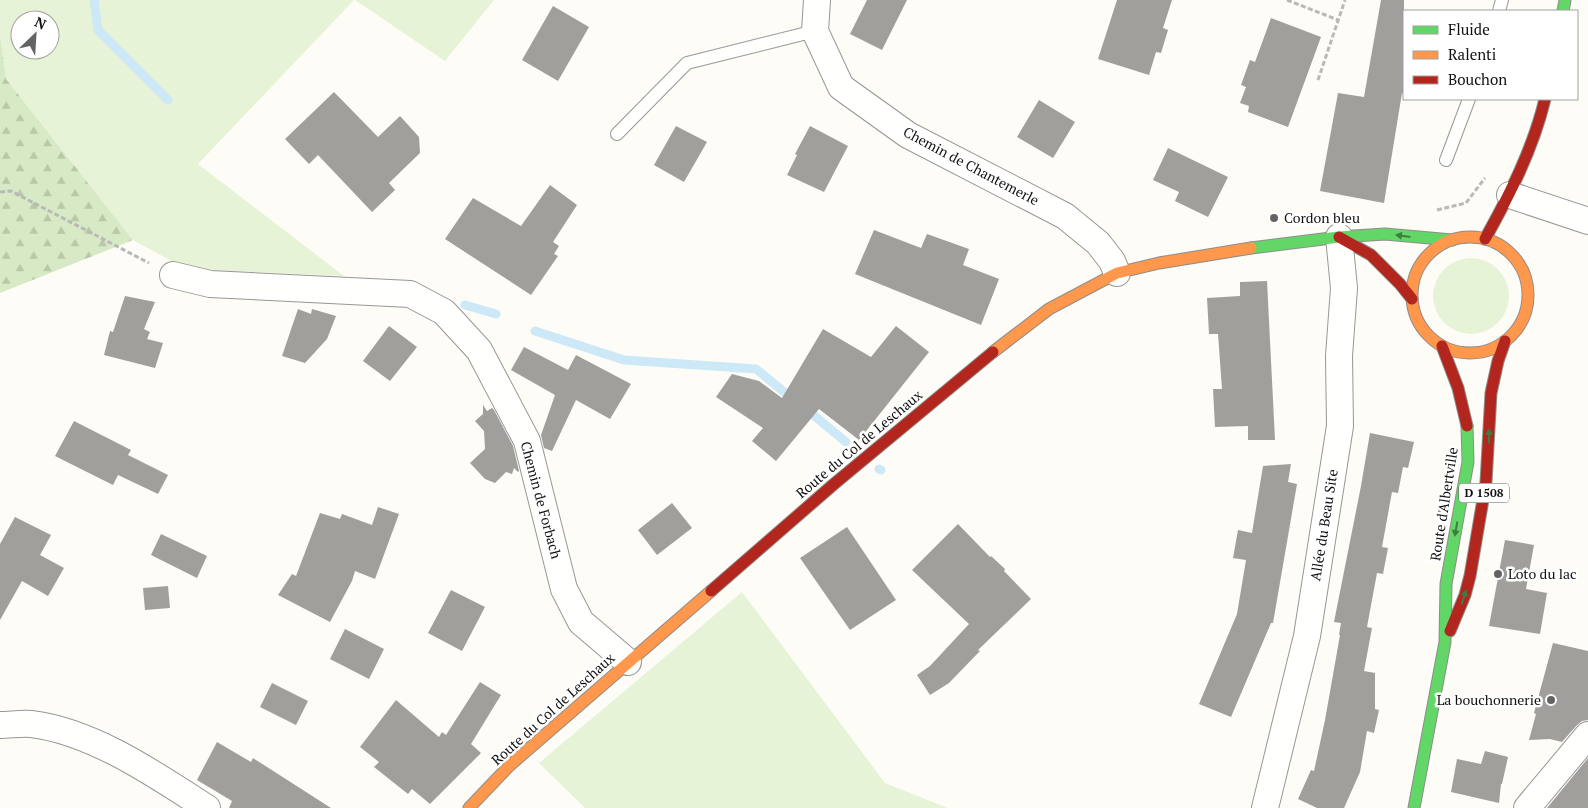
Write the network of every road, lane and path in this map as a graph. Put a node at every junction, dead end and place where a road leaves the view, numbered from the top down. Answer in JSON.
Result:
{"nodes":[{"id":1,"x":817,"y":0,"type":"edge"},
{"id":2,"x":1286,"y":0,"type":"edge"},
{"id":3,"x":1345,"y":0,"type":"edge"},
{"id":4,"x":1338,"y":20,"type":"junction"},
{"id":5,"x":815,"y":30,"type":"junction"},
{"id":6,"x":1318,"y":80,"type":"dead end"},
{"id":7,"x":1469,"y":100,"type":"edge"},
{"id":8,"x":1545,"y":100,"type":"edge"},
{"id":9,"x":617,"y":134,"type":"dead end"},
{"id":10,"x":1446,"y":160,"type":"dead end"},
{"id":11,"x":1485,"y":177,"type":"dead end"},
{"id":12,"x":0,"y":192,"type":"edge"},
{"id":13,"x":1510,"y":196,"type":"junction"},
{"id":14,"x":1437,"y":210,"type":"dead end"},
{"id":15,"x":1588,"y":221,"type":"edge"},
{"id":16,"x":1338,"y":237,"type":"junction"},
{"id":17,"x":1485,"y":239,"type":"junction"},
{"id":18,"x":1452,"y":240,"type":"junction"},
{"id":19,"x":1117,"y":273,"type":"junction"},
{"id":20,"x":173,"y":275,"type":"joint"},
{"id":21,"x":1412,"y":299,"type":"junction"},
{"id":22,"x":1505,"y":341,"type":"junction"},
{"id":23,"x":1442,"y":346,"type":"junction"},
{"id":24,"x":1445,"y":642,"type":"junction"},
{"id":25,"x":628,"y":662,"type":"junction"},
{"id":26,"x":0,"y":725,"type":"edge"},
{"id":27,"x":1588,"y":736,"type":"edge"},
{"id":28,"x":207,"y":808,"type":"edge"},
{"id":29,"x":469,"y":808,"type":"edge"},
{"id":30,"x":1265,"y":808,"type":"edge"},
{"id":31,"x":1414,"y":808,"type":"edge"},
{"id":32,"x":1527,"y":808,"type":"edge"}],
"edges":[{"from":1,"to":5,"type":"street","name":"Chemin de Chantemerle"},
{"from":2,"to":4,"type":"path"},
{"from":3,"to":4,"type":"path"},
{"from":4,"to":6,"type":"path"},
{"from":5,"to":9,"type":"lane"},
{"from":5,"to":19,"type":"street","name":"Chemin de Chantemerle"},
{"from":7,"to":10,"type":"lane"},
{"from":8,"to":13,"type":"main road"},
{"from":11,"to":14,"type":"path"},
{"from":12,"to":20,"type":"path"},
{"from":13,"to":15,"type":"street"},
{"from":13,"to":17,"type":"main road"},
{"from":18,"to":16,"type":"main road","name":"Route du Col de Leschaux","one_way":true},
{"from":16,"to":19,"type":"main road","name":"Route du Col de Leschaux"},
{"from":16,"to":21,"type":"main road"},
{"from":16,"to":30,"type":"street","name":"Allée du Beau Site"},
{"from":17,"to":18,"type":"main road"},
{"from":17,"to":22,"type":"main road"},
{"from":18,"to":21,"type":"main road"},
{"from":19,"to":25,"type":"main road","name":"Route du Col de Leschaux"},
{"from":20,"to":25,"type":"street","name":"Chemin de Forbach"},
{"from":21,"to":23,"type":"main road"},
{"from":22,"to":23,"type":"main road"},
{"from":24,"to":22,"type":"main road","name":"Route d'Albertville","number":"D 1508","one_way":true},
{"from":23,"to":24,"type":"main road","name":"Route d'Albertville","number":"D 1508","one_way":true},
{"from":24,"to":31,"type":"main road","name":"Route d'Albertville","number":"D 1508"},
{"from":25,"to":29,"type":"main road","name":"Route du Col de Leschaux"},
{"from":26,"to":28,"type":"street"},
{"from":27,"to":32,"type":"street"}]}
